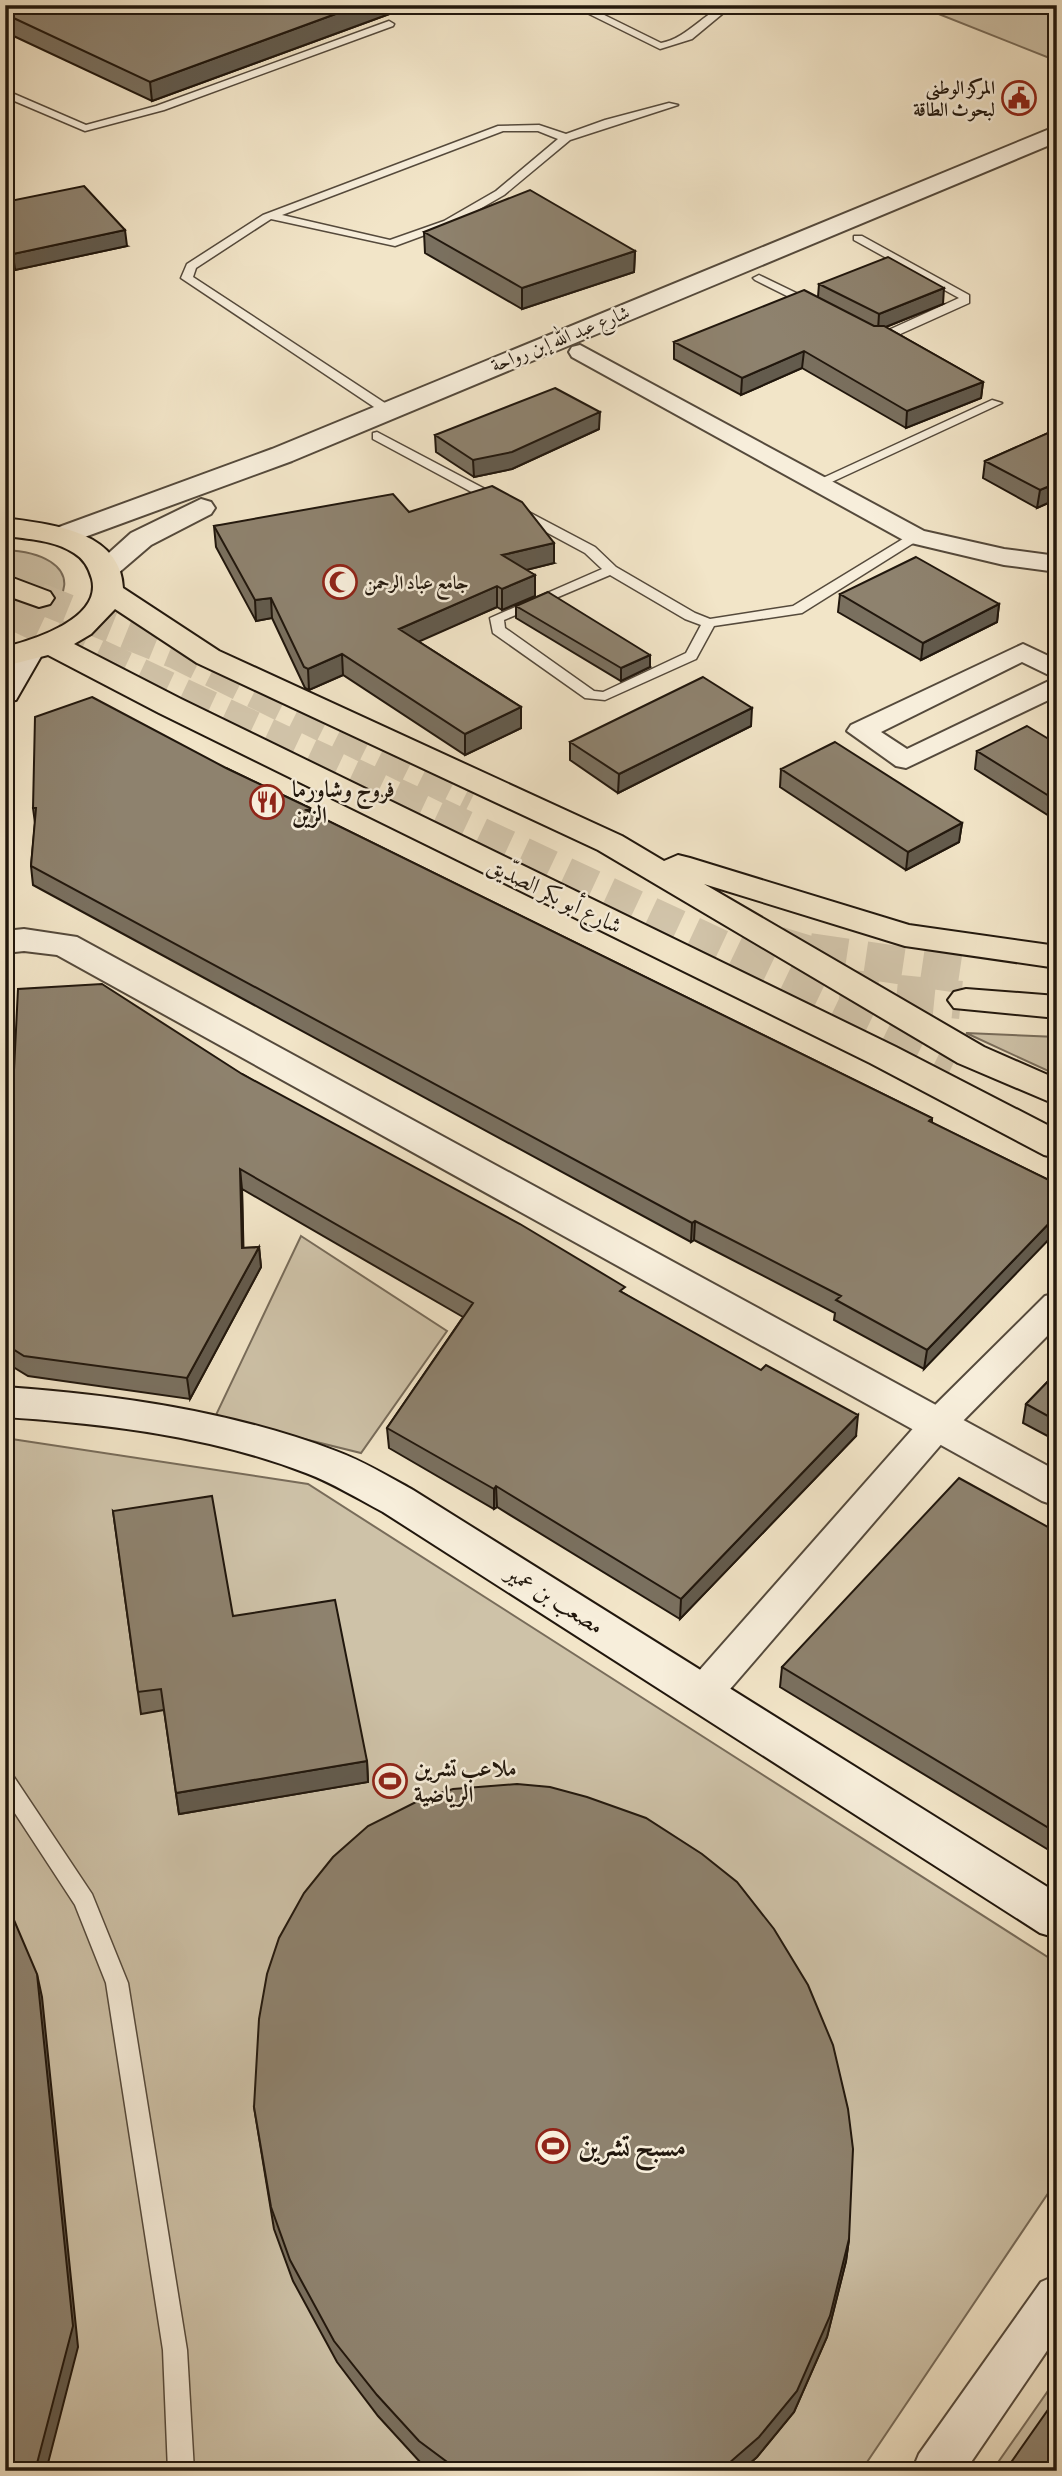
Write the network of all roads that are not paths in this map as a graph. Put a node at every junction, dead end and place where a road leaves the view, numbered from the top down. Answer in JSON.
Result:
{"nodes":[{"id":1,"x":576,"y":5,"type":"edge"},
{"id":2,"x":728,"y":5,"type":"edge"},
{"id":3,"x":389,"y":24,"type":"dead end"},
{"id":4,"x":5,"y":93,"type":"edge"},
{"id":5,"x":673,"y":105,"type":"dead end"},
{"id":6,"x":1057,"y":133,"type":"edge"},
{"id":7,"x":566,"y":138,"type":"junction"},
{"id":8,"x":1057,"y":156,"type":"edge"},
{"id":9,"x":272,"y":216,"type":"junction"},
{"id":10,"x":858,"y":238,"type":"junction"},
{"id":11,"x":759,"y":278,"type":"junction"},
{"id":12,"x":828,"y":313,"type":"edge"},
{"id":13,"x":863,"y":330,"type":"edge"},
{"id":14,"x":580,"y":352,"type":"junction"},
{"id":15,"x":996,"y":403,"type":"dead end"},
{"id":16,"x":387,"y":410,"type":"junction"},
{"id":17,"x":377,"y":436,"type":"junction"},
{"id":18,"x":818,"y":483,"type":"junction"},
{"id":19,"x":5,"y":527,"type":"edge"},
{"id":20,"x":61,"y":536,"type":"junction"},
{"id":21,"x":916,"y":537,"type":"junction"},
{"id":22,"x":1057,"y":564,"type":"edge"},
{"id":23,"x":611,"y":570,"type":"junction"},
{"id":24,"x":108,"y":580,"type":"junction"},
{"id":25,"x":5,"y":583,"type":"edge"},
{"id":26,"x":39,"y":598,"type":"tunnel mouth"},
{"id":27,"x":709,"y":623,"type":"junction"},
{"id":28,"x":29,"y":651,"type":"edge"},
{"id":29,"x":1057,"y":671,"type":"edge"},
{"id":30,"x":1057,"y":686,"type":"edge"},
{"id":31,"x":5,"y":693,"type":"edge"},
{"id":32,"x":610,"y":843,"type":"junction"},
{"id":33,"x":5,"y":942,"type":"edge"},
{"id":34,"x":1057,"y":957,"type":"edge"},
{"id":35,"x":1057,"y":986,"type":"edge"},
{"id":36,"x":1057,"y":1007,"type":"edge"},
{"id":37,"x":956,"y":1058,"type":"tunnel mouth"},
{"id":38,"x":1057,"y":1093,"type":"edge"},
{"id":39,"x":1057,"y":1108,"type":"edge"},
{"id":40,"x":1057,"y":1146,"type":"edge"},
{"id":41,"x":1057,"y":1305,"type":"edge"},
{"id":42,"x":5,"y":1402,"type":"edge"},
{"id":43,"x":938,"y":1424,"type":"junction"},
{"id":44,"x":1057,"y":1490,"type":"edge"},
{"id":45,"x":704,"y":1692,"type":"junction"},
{"id":46,"x":5,"y":1780,"type":"edge"},
{"id":47,"x":1057,"y":1919,"type":"edge"},
{"id":48,"x":1057,"y":2297,"type":"edge"},
{"id":49,"x":181,"y":2471,"type":"edge"},
{"id":50,"x":936,"y":2471,"type":"edge"}],
"edges":[{"from":1,"to":2,"type":"lane"},
{"from":3,"to":4,"type":"lane"},
{"from":5,"to":7,"type":"lane"},
{"from":6,"to":16,"type":"street","name":"شارع عبد الله إبن رواحة"},
{"from":7,"to":9,"type":"lane"},
{"from":7,"to":9,"type":"lane"},
{"from":8,"to":10,"type":"street","name":"شارع عبد الله إبن رواحة"},
{"from":9,"to":16,"type":"lane"},
{"from":10,"to":11,"type":"street","name":"شارع عبد الله إبن رواحة"},
{"from":10,"to":13,"type":"lane"},
{"from":11,"to":12,"type":"lane"},
{"from":11,"to":14,"type":"street","name":"شارع عبد الله إبن رواحة"},
{"from":14,"to":17,"type":"street","name":"شارع عبد الله إبن رواحة"},
{"from":14,"to":18,"type":"street"},
{"from":15,"to":18,"type":"lane"},
{"from":16,"to":20,"type":"street","name":"شارع عبد الله إبن رواحة"},
{"from":17,"to":23,"type":"lane"},
{"from":17,"to":24,"type":"street","name":"شارع عبد الله إبن رواحة"},
{"from":18,"to":21,"type":"street"},
{"from":19,"to":20,"type":"main road"},
{"from":20,"to":24,"type":"main road"},
{"from":21,"to":22,"type":"street"},
{"from":21,"to":27,"type":"lane"},
{"from":23,"to":27,"type":"lane"},
{"from":23,"to":27,"type":"lane"},
{"from":24,"to":28,"type":"main road"},
{"from":24,"to":32,"type":"main road"},
{"from":25,"to":26,"type":"main road"},
{"from":28,"to":31,"type":"street"},
{"from":28,"to":40,"type":"main road","name":"شارع أبو بكر الصدّيق"},
{"from":29,"to":30,"type":"street"},
{"from":32,"to":34,"type":"main road"},
{"from":32,"to":38,"type":"main road"},
{"from":33,"to":43,"type":"street"},
{"from":35,"to":36,"type":"main road"},
{"from":37,"to":39,"type":"main road"},
{"from":41,"to":43,"type":"street"},
{"from":42,"to":45,"type":"street","name":"مصعب بن عمير"},
{"from":43,"to":44,"type":"street"},
{"from":43,"to":45,"type":"street"},
{"from":45,"to":47,"type":"street","name":"مصعب بن عمير"},
{"from":46,"to":49,"type":"lane"},
{"from":48,"to":50,"type":"street"}]}
